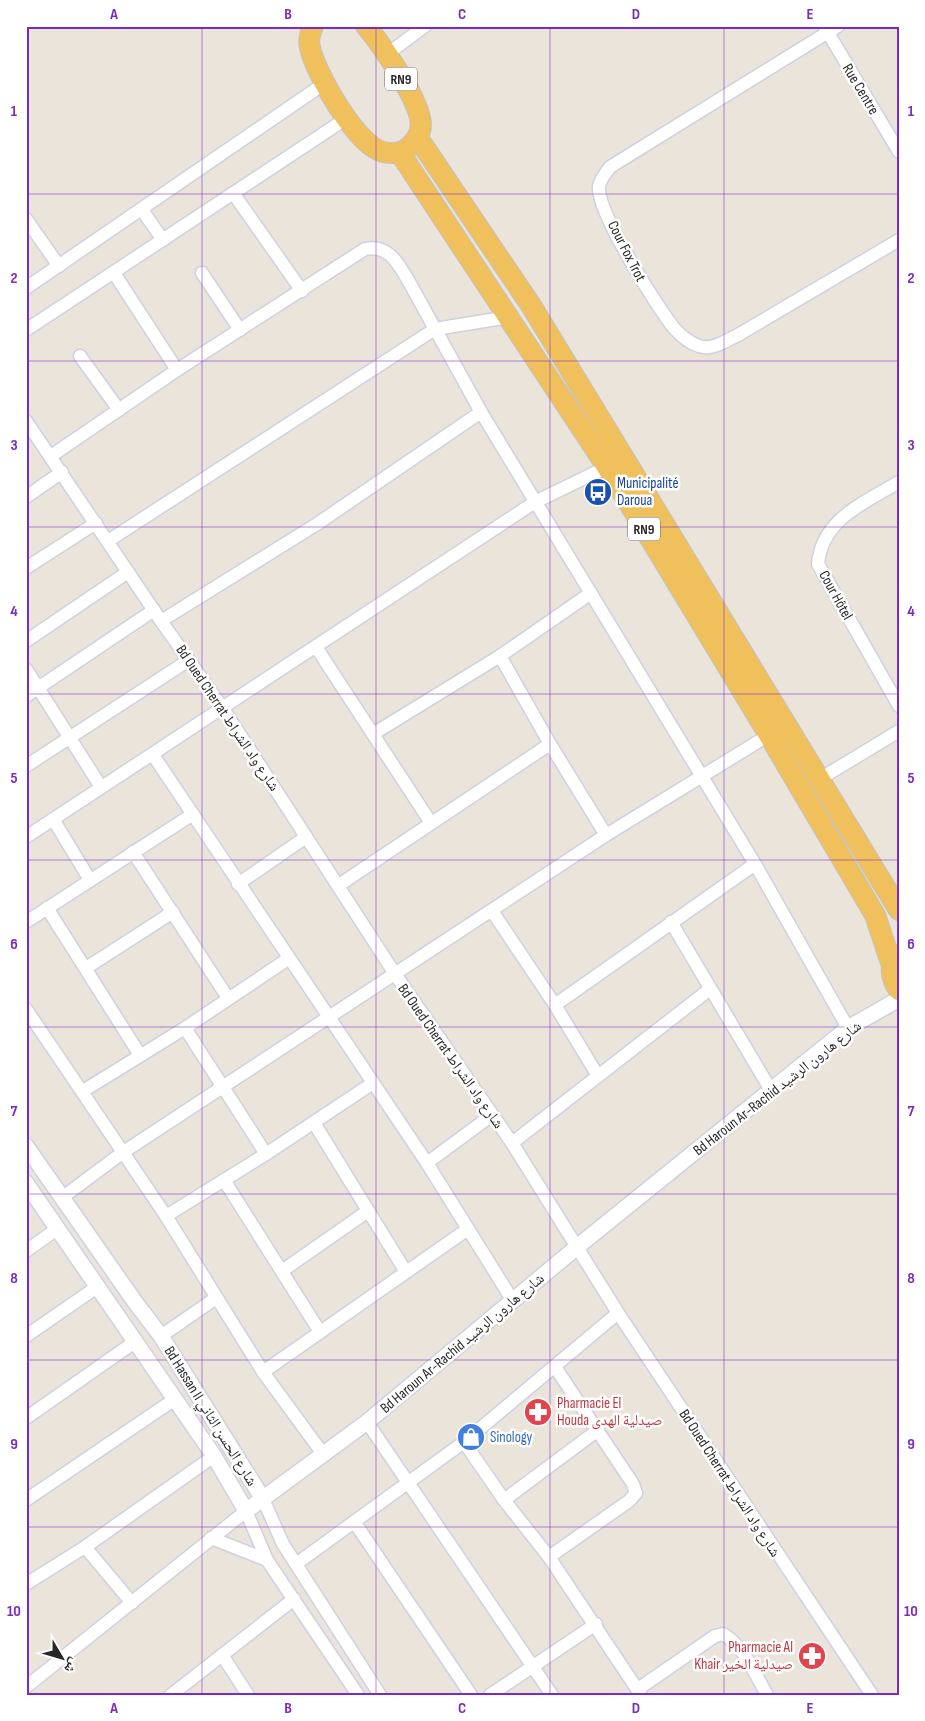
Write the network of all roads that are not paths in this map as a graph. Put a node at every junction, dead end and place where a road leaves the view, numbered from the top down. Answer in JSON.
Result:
{"nodes":[{"id":1,"x":313,"y":26,"type":"edge"},
{"id":2,"x":366,"y":26,"type":"edge"},
{"id":3,"x":425,"y":26,"type":"edge"},
{"id":4,"x":830,"y":28,"type":"edge"},
{"id":5,"x":386,"y":54,"type":"junction"},
{"id":6,"x":325,"y":83,"type":"junction"},
{"id":7,"x":347,"y":118,"type":"junction"},
{"id":8,"x":418,"y":138,"type":"junction"},
{"id":9,"x":400,"y":152,"type":"junction"},
{"id":10,"x":899,"y":152,"type":"edge"},
{"id":11,"x":233,"y":193,"type":"junction"},
{"id":12,"x":142,"y":210,"type":"junction"},
{"id":13,"x":26,"y":219,"type":"edge"},
{"id":14,"x":163,"y":240,"type":"junction"},
{"id":15,"x":899,"y":240,"type":"edge"},
{"id":16,"x":59,"y":266,"type":"junction"},
{"id":17,"x":114,"y":273,"type":"junction"},
{"id":18,"x":202,"y":273,"type":"dead end"},
{"id":19,"x":26,"y":288,"type":"edge"},
{"id":20,"x":302,"y":291,"type":"junction"},
{"id":21,"x":508,"y":317,"type":"junction"},
{"id":22,"x":435,"y":329,"type":"junction"},
{"id":23,"x":26,"y":330,"type":"edge"},
{"id":24,"x":240,"y":330,"type":"junction"},
{"id":25,"x":80,"y":356,"type":"dead end"},
{"id":26,"x":177,"y":370,"type":"junction"},
{"id":27,"x":119,"y":410,"type":"junction"},
{"id":28,"x":481,"y":412,"type":"junction"},
{"id":29,"x":27,"y":423,"type":"edge"},
{"id":30,"x":52,"y":456,"type":"junction"},
{"id":31,"x":607,"y":468,"type":"junction"},
{"id":32,"x":62,"y":472,"type":"junction"},
{"id":33,"x":899,"y":482,"type":"edge"},
{"id":34,"x":26,"y":497,"type":"edge"},
{"id":35,"x":535,"y":502,"type":"junction"},
{"id":36,"x":96,"y":523,"type":"junction"},
{"id":37,"x":108,"y":541,"type":"junction"},
{"id":38,"x":26,"y":568,"type":"edge"},
{"id":39,"x":128,"y":572,"type":"junction"},
{"id":40,"x":591,"y":593,"type":"junction"},
{"id":41,"x":154,"y":610,"type":"junction"},
{"id":42,"x":161,"y":621,"type":"junction"},
{"id":43,"x":26,"y":641,"type":"edge"},
{"id":44,"x":316,"y":647,"type":"junction"},
{"id":45,"x":500,"y":656,"type":"junction"},
{"id":46,"x":190,"y":660,"type":"junction"},
{"id":47,"x":26,"y":669,"type":"edge"},
{"id":48,"x":39,"y":688,"type":"junction"},
{"id":49,"x":26,"y":696,"type":"edge"},
{"id":50,"x":899,"y":706,"type":"edge"},
{"id":51,"x":222,"y":707,"type":"junction"},
{"id":52,"x":899,"y":731,"type":"edge"},
{"id":53,"x":373,"y":734,"type":"junction"},
{"id":54,"x":769,"y":735,"type":"junction"},
{"id":55,"x":69,"y":738,"type":"junction"},
{"id":56,"x":550,"y":744,"type":"junction"},
{"id":57,"x":153,"y":755,"type":"junction"},
{"id":58,"x":26,"y":766,"type":"edge"},
{"id":59,"x":701,"y":775,"type":"junction"},
{"id":60,"x":818,"y":780,"type":"junction"},
{"id":61,"x":101,"y":787,"type":"junction"},
{"id":62,"x":193,"y":814,"type":"junction"},
{"id":63,"x":52,"y":819,"type":"junction"},
{"id":64,"x":431,"y":823,"type":"junction"},
{"id":65,"x":606,"y":835,"type":"junction"},
{"id":66,"x":26,"y":836,"type":"edge"},
{"id":67,"x":306,"y":837,"type":"junction"},
{"id":68,"x":133,"y":852,"type":"junction"},
{"id":69,"x":755,"y":864,"type":"junction"},
{"id":70,"x":90,"y":880,"type":"junction"},
{"id":71,"x":238,"y":884,"type":"junction"},
{"id":72,"x":339,"y":885,"type":"junction"},
{"id":73,"x":47,"y":908,"type":"junction"},
{"id":74,"x":899,"y":910,"type":"edge"},
{"id":75,"x":492,"y":911,"type":"junction"},
{"id":76,"x":173,"y":912,"type":"junction"},
{"id":77,"x":26,"y":922,"type":"edge"},
{"id":78,"x":671,"y":922,"type":"junction"},
{"id":79,"x":288,"y":959,"type":"junction"},
{"id":80,"x":895,"y":959,"type":"edge"},
{"id":81,"x":86,"y":968,"type":"junction"},
{"id":82,"x":395,"y":974,"type":"junction"},
{"id":83,"x":710,"y":989,"type":"junction"},
{"id":84,"x":899,"y":990,"type":"edge"},
{"id":85,"x":228,"y":998,"type":"junction"},
{"id":86,"x":899,"y":999,"type":"edge"},
{"id":87,"x":555,"y":1005,"type":"junction"},
{"id":88,"x":28,"y":1015,"type":"edge"},
{"id":89,"x":328,"y":1018,"type":"junction"},
{"id":90,"x":185,"y":1028,"type":"junction"},
{"id":91,"x":848,"y":1028,"type":"junction"},
{"id":92,"x":140,"y":1055,"type":"junction"},
{"id":93,"x":598,"y":1076,"type":"junction"},
{"id":94,"x":374,"y":1083,"type":"junction"},
{"id":95,"x":224,"y":1087,"type":"junction"},
{"id":96,"x":83,"y":1091,"type":"junction"},
{"id":97,"x":772,"y":1092,"type":"junction"},
{"id":98,"x":492,"y":1115,"type":"junction"},
{"id":99,"x":314,"y":1123,"type":"junction"},
{"id":100,"x":512,"y":1143,"type":"junction"},
{"id":101,"x":26,"y":1146,"type":"edge"},
{"id":102,"x":122,"y":1153,"type":"junction"},
{"id":103,"x":266,"y":1154,"type":"junction"},
{"id":104,"x":31,"y":1163,"type":"edge"},
{"id":105,"x":427,"y":1163,"type":"junction"},
{"id":106,"x":224,"y":1180,"type":"junction"},
{"id":107,"x":26,"y":1183,"type":"edge"},
{"id":108,"x":63,"y":1196,"type":"junction"},
{"id":109,"x":368,"y":1211,"type":"junction"},
{"id":110,"x":166,"y":1216,"type":"junction"},
{"id":111,"x":57,"y":1229,"type":"junction"},
{"id":112,"x":468,"y":1229,"type":"junction"},
{"id":113,"x":577,"y":1247,"type":"junction"},
{"id":114,"x":26,"y":1251,"type":"edge"},
{"id":115,"x":282,"y":1271,"type":"junction"},
{"id":116,"x":406,"y":1272,"type":"junction"},
{"id":117,"x":97,"y":1287,"type":"junction"},
{"id":118,"x":216,"y":1298,"type":"junction"},
{"id":119,"x":513,"y":1301,"type":"junction"},
{"id":120,"x":618,"y":1313,"type":"junction"},
{"id":121,"x":320,"y":1332,"type":"junction"},
{"id":122,"x":26,"y":1336,"type":"edge"},
{"id":123,"x":161,"y":1336,"type":"junction"},
{"id":124,"x":136,"y":1341,"type":"junction"},
{"id":125,"x":555,"y":1367,"type":"junction"},
{"id":126,"x":263,"y":1372,"type":"junction"},
{"id":127,"x":175,"y":1399,"type":"junction"},
{"id":128,"x":26,"y":1418,"type":"edge"},
{"id":129,"x":367,"y":1422,"type":"junction"},
{"id":130,"x":598,"y":1430,"type":"junction"},
{"id":131,"x":464,"y":1442,"type":"junction"},
{"id":132,"x":323,"y":1454,"type":"junction"},
{"id":133,"x":214,"y":1456,"type":"junction"},
{"id":134,"x":408,"y":1483,"type":"junction"},
{"id":135,"x":262,"y":1499,"type":"junction"},
{"id":136,"x":26,"y":1500,"type":"edge"},
{"id":137,"x":504,"y":1500,"type":"junction"},
{"id":138,"x":246,"y":1511,"type":"junction"},
{"id":139,"x":355,"y":1523,"type":"junction"},
{"id":140,"x":211,"y":1538,"type":"junction"},
{"id":141,"x":85,"y":1547,"type":"junction"},
{"id":142,"x":549,"y":1557,"type":"junction"},
{"id":143,"x":267,"y":1560,"type":"junction"},
{"id":144,"x":296,"y":1564,"type":"junction"},
{"id":145,"x":26,"y":1584,"type":"edge"},
{"id":146,"x":294,"y":1599,"type":"junction"},
{"id":147,"x":132,"y":1603,"type":"junction"},
{"id":148,"x":596,"y":1624,"type":"junction"},
{"id":149,"x":222,"y":1655,"type":"junction"},
{"id":150,"x":533,"y":1666,"type":"junction"},
{"id":151,"x":26,"y":1687,"type":"edge"},
{"id":152,"x":26,"y":1692,"type":"edge"},
{"id":153,"x":640,"y":1692,"type":"edge"},
{"id":154,"x":29,"y":1695,"type":"edge"},
{"id":155,"x":171,"y":1695,"type":"edge"},
{"id":156,"x":248,"y":1695,"type":"edge"},
{"id":157,"x":358,"y":1695,"type":"edge"},
{"id":158,"x":380,"y":1695,"type":"edge"},
{"id":159,"x":471,"y":1695,"type":"edge"},
{"id":160,"x":490,"y":1695,"type":"edge"},
{"id":161,"x":552,"y":1695,"type":"edge"},
{"id":162,"x":767,"y":1695,"type":"edge"},
{"id":163,"x":872,"y":1695,"type":"edge"}],
"edges":[{"from":1,"to":6,"type":"highway"},
{"from":2,"to":5,"type":"highway","number":"RN9"},
{"from":3,"to":5,"type":"street"},
{"from":4,"to":10,"type":"street","name":"Rue Centre"},
{"from":4,"to":15,"type":"street","name":"Cour Fox Trot"},
{"from":5,"to":8,"type":"highway","number":"RN9"},
{"from":6,"to":7,"type":"highway"},
{"from":6,"to":12,"type":"street"},
{"from":7,"to":9,"type":"highway"},
{"from":7,"to":11,"type":"street"},
{"from":8,"to":9,"type":"highway"},
{"from":8,"to":60,"type":"highway","number":"RN9"},
{"from":9,"to":21,"type":"highway","number":"RN9"},
{"from":11,"to":14,"type":"street"},
{"from":11,"to":20,"type":"street"},
{"from":12,"to":14,"type":"street"},
{"from":12,"to":16,"type":"street"},
{"from":13,"to":16,"type":"street"},
{"from":14,"to":17,"type":"street"},
{"from":16,"to":19,"type":"street"},
{"from":17,"to":23,"type":"street"},
{"from":17,"to":26,"type":"street"},
{"from":18,"to":24,"type":"street"},
{"from":20,"to":22,"type":"street"},
{"from":20,"to":24,"type":"street"},
{"from":21,"to":22,"type":"street"},
{"from":21,"to":31,"type":"highway","number":"RN9"},
{"from":22,"to":28,"type":"street"},
{"from":22,"to":37,"type":"street"},
{"from":24,"to":26,"type":"street"},
{"from":25,"to":27,"type":"street"},
{"from":26,"to":27,"type":"street"},
{"from":27,"to":30,"type":"street"},
{"from":28,"to":35,"type":"street"},
{"from":28,"to":42,"type":"street"},
{"from":29,"to":30,"type":"street","name":"Bd Oued Cherrat شارع واد الشراط"},
{"from":30,"to":32,"type":"street","name":"Bd Oued Cherrat شارع واد الشراط"},
{"from":31,"to":35,"type":"street"},
{"from":31,"to":54,"type":"highway","number":"RN9"},
{"from":32,"to":34,"type":"street"},
{"from":32,"to":36,"type":"street","name":"Bd Oued Cherrat شارع واد الشراط"},
{"from":33,"to":50,"type":"street","name":"Cour Hôtel"},
{"from":35,"to":40,"type":"street"},
{"from":35,"to":44,"type":"street"},
{"from":36,"to":37,"type":"street","name":"Bd Oued Cherrat شارع واد الشراط"},
{"from":36,"to":38,"type":"street"},
{"from":37,"to":39,"type":"street","name":"Bd Oued Cherrat شارع واد الشراط"},
{"from":39,"to":41,"type":"street","name":"Bd Oued Cherrat شارع واد الشراط"},
{"from":39,"to":43,"type":"street"},
{"from":40,"to":45,"type":"street"},
{"from":40,"to":59,"type":"street"},
{"from":41,"to":42,"type":"street","name":"Bd Oued Cherrat شارع واد الشراط"},
{"from":41,"to":48,"type":"street"},
{"from":42,"to":46,"type":"street","name":"Bd Oued Cherrat شارع واد الشراط"},
{"from":44,"to":51,"type":"street"},
{"from":44,"to":53,"type":"street"},
{"from":45,"to":53,"type":"street"},
{"from":45,"to":56,"type":"street"},
{"from":46,"to":51,"type":"street","name":"Bd Oued Cherrat شارع واد الشراط"},
{"from":46,"to":55,"type":"street"},
{"from":47,"to":48,"type":"street"},
{"from":48,"to":49,"type":"street"},
{"from":48,"to":55,"type":"street"},
{"from":51,"to":57,"type":"street"},
{"from":51,"to":67,"type":"street","name":"Bd Oued Cherrat شارع واد الشراط"},
{"from":52,"to":60,"type":"street"},
{"from":53,"to":64,"type":"street"},
{"from":54,"to":59,"type":"street"},
{"from":54,"to":80,"type":"highway","number":"RN9"},
{"from":55,"to":58,"type":"street"},
{"from":55,"to":61,"type":"street"},
{"from":56,"to":64,"type":"street"},
{"from":56,"to":65,"type":"street"},
{"from":57,"to":61,"type":"street"},
{"from":57,"to":62,"type":"street"},
{"from":59,"to":65,"type":"street"},
{"from":59,"to":69,"type":"street"},
{"from":60,"to":74,"type":"highway","number":"RN9"},
{"from":61,"to":63,"type":"street"},
{"from":62,"to":68,"type":"street"},
{"from":62,"to":71,"type":"street"},
{"from":63,"to":66,"type":"street"},
{"from":63,"to":70,"type":"street"},
{"from":64,"to":72,"type":"street"},
{"from":65,"to":75,"type":"street"},
{"from":67,"to":71,"type":"street"},
{"from":67,"to":72,"type":"street","name":"Bd Oued Cherrat شارع واد الشراط"},
{"from":68,"to":70,"type":"street"},
{"from":68,"to":76,"type":"street"},
{"from":69,"to":78,"type":"street"},
{"from":69,"to":91,"type":"street"},
{"from":70,"to":73,"type":"street"},
{"from":71,"to":79,"type":"street"},
{"from":72,"to":82,"type":"street","name":"Bd Oued Cherrat شارع واد الشراط"},
{"from":73,"to":77,"type":"street"},
{"from":73,"to":81,"type":"street"},
{"from":75,"to":82,"type":"street"},
{"from":75,"to":87,"type":"street"},
{"from":76,"to":81,"type":"street"},
{"from":76,"to":85,"type":"street"},
{"from":78,"to":83,"type":"street"},
{"from":78,"to":87,"type":"street"},
{"from":79,"to":85,"type":"street"},
{"from":79,"to":89,"type":"street"},
{"from":80,"to":84,"type":"highway","number":"RN9"},
{"from":81,"to":92,"type":"street"},
{"from":82,"to":89,"type":"street"},
{"from":82,"to":98,"type":"street","name":"Bd Oued Cherrat شارع واد الشراط"},
{"from":83,"to":93,"type":"street"},
{"from":83,"to":97,"type":"street"},
{"from":85,"to":90,"type":"street"},
{"from":86,"to":91,"type":"street","name":"Bd Haroun Ar-Rachid شارع هارون الرشيد"},
{"from":87,"to":93,"type":"street"},
{"from":88,"to":96,"type":"street"},
{"from":89,"to":94,"type":"street"},
{"from":89,"to":95,"type":"street"},
{"from":90,"to":92,"type":"street"},
{"from":90,"to":95,"type":"street"},
{"from":91,"to":97,"type":"street","name":"Bd Haroun Ar-Rachid شارع هارون الرشيد"},
{"from":92,"to":96,"type":"street"},
{"from":93,"to":100,"type":"street"},
{"from":94,"to":99,"type":"street"},
{"from":94,"to":105,"type":"street"},
{"from":95,"to":102,"type":"street"},
{"from":95,"to":103,"type":"street"},
{"from":96,"to":102,"type":"street"},
{"from":97,"to":113,"type":"street","name":"Bd Haroun Ar-Rachid شارع هارون الرشيد"},
{"from":98,"to":100,"type":"street","name":"Bd Oued Cherrat شارع واد الشراط"},
{"from":98,"to":105,"type":"street"},
{"from":99,"to":103,"type":"street"},
{"from":99,"to":109,"type":"street"},
{"from":100,"to":113,"type":"street","name":"Bd Oued Cherrat شارع واد الشراط"},
{"from":101,"to":104,"type":"street","name":"Bd Hassan II شارع الحسن الثاني"},
{"from":102,"to":108,"type":"street"},
{"from":102,"to":110,"type":"street"},
{"from":103,"to":106,"type":"street"},
{"from":104,"to":108,"type":"street","name":"Bd Hassan II شارع الحسن الثاني"},
{"from":105,"to":112,"type":"street"},
{"from":106,"to":110,"type":"street"},
{"from":106,"to":115,"type":"street"},
{"from":107,"to":111,"type":"street","name":"Bd Hassan II شارع الحسن الثاني"},
{"from":108,"to":123,"type":"street","name":"Bd Hassan II شارع الحسن الثاني"},
{"from":109,"to":115,"type":"street"},
{"from":109,"to":116,"type":"street"},
{"from":110,"to":118,"type":"street"},
{"from":111,"to":114,"type":"street"},
{"from":111,"to":117,"type":"street","name":"Bd Hassan II شارع الحسن الثاني"},
{"from":112,"to":116,"type":"street"},
{"from":112,"to":119,"type":"street"},
{"from":113,"to":119,"type":"street","name":"Bd Haroun Ar-Rachid شارع هارون الرشيد"},
{"from":113,"to":120,"type":"street","name":"Bd Oued Cherrat شارع واد الشراط"},
{"from":115,"to":121,"type":"street"},
{"from":116,"to":121,"type":"street"},
{"from":117,"to":122,"type":"street"},
{"from":117,"to":124,"type":"street","name":"Bd Hassan II شارع الحسن الثاني"},
{"from":118,"to":123,"type":"street"},
{"from":118,"to":126,"type":"street"},
{"from":119,"to":129,"type":"street","name":"Bd Haroun Ar-Rachid شارع هارون الرشيد"},
{"from":120,"to":125,"type":"street"},
{"from":120,"to":163,"type":"street","name":"Bd Oued Cherrat شارع واد الشراط"},
{"from":121,"to":126,"type":"street"},
{"from":123,"to":135,"type":"street","name":"Bd Hassan II شارع الحسن الثاني"},
{"from":124,"to":127,"type":"street","name":"Bd Hassan II شارع الحسن الثاني"},
{"from":124,"to":128,"type":"street"},
{"from":125,"to":130,"type":"street"},
{"from":125,"to":131,"type":"street"},
{"from":126,"to":132,"type":"street"},
{"from":127,"to":133,"type":"street","name":"Bd Hassan II شارع الحسن الثاني"},
{"from":127,"to":136,"type":"street"},
{"from":129,"to":132,"type":"street","name":"Bd Haroun Ar-Rachid شارع هارون الرشيد"},
{"from":129,"to":134,"type":"street"},
{"from":130,"to":137,"type":"street"},
{"from":130,"to":142,"type":"street"},
{"from":131,"to":134,"type":"street"},
{"from":131,"to":137,"type":"street"},
{"from":132,"to":135,"type":"street","name":"Bd Haroun Ar-Rachid شارع هارون الرشيد"},
{"from":133,"to":138,"type":"street","name":"Bd Hassan II شارع الحسن الثاني"},
{"from":133,"to":141,"type":"street"},
{"from":134,"to":139,"type":"street"},
{"from":134,"to":150,"type":"street"},
{"from":135,"to":138,"type":"street","name":"Bd Haroun Ar-Rachid شارع هارون الرشيد"},
{"from":135,"to":144,"type":"street","name":"Bd Hassan II شارع الحسن الثاني"},
{"from":137,"to":142,"type":"street"},
{"from":138,"to":140,"type":"street","name":"Bd Haroun Ar-Rachid شارع هارون الرشيد"},
{"from":138,"to":143,"type":"street","name":"Bd Hassan II شارع الحسن الثاني"},
{"from":139,"to":144,"type":"street"},
{"from":139,"to":159,"type":"street"},
{"from":140,"to":143,"type":"street"},
{"from":140,"to":147,"type":"street","name":"Bd Haroun Ar-Rachid شارع هارون الرشيد"},
{"from":141,"to":145,"type":"street"},
{"from":141,"to":147,"type":"street"},
{"from":142,"to":148,"type":"street"},
{"from":143,"to":146,"type":"street","name":"Bd Hassan II شارع الحسن الثاني"},
{"from":144,"to":158,"type":"street","name":"Bd Hassan II شارع الحسن الثاني"},
{"from":146,"to":149,"type":"street"},
{"from":146,"to":157,"type":"street","name":"Bd Hassan II شارع الحسن الثاني"},
{"from":147,"to":151,"type":"street","name":"Bd Haroun Ar-Rachid شارع هارون الرشيد"},
{"from":148,"to":150,"type":"street"},
{"from":148,"to":153,"type":"street"},
{"from":149,"to":155,"type":"street"},
{"from":149,"to":156,"type":"street"},
{"from":150,"to":160,"type":"street"},
{"from":150,"to":161,"type":"street"},
{"from":152,"to":154,"type":"street"},
{"from":153,"to":162,"type":"street"}]}
